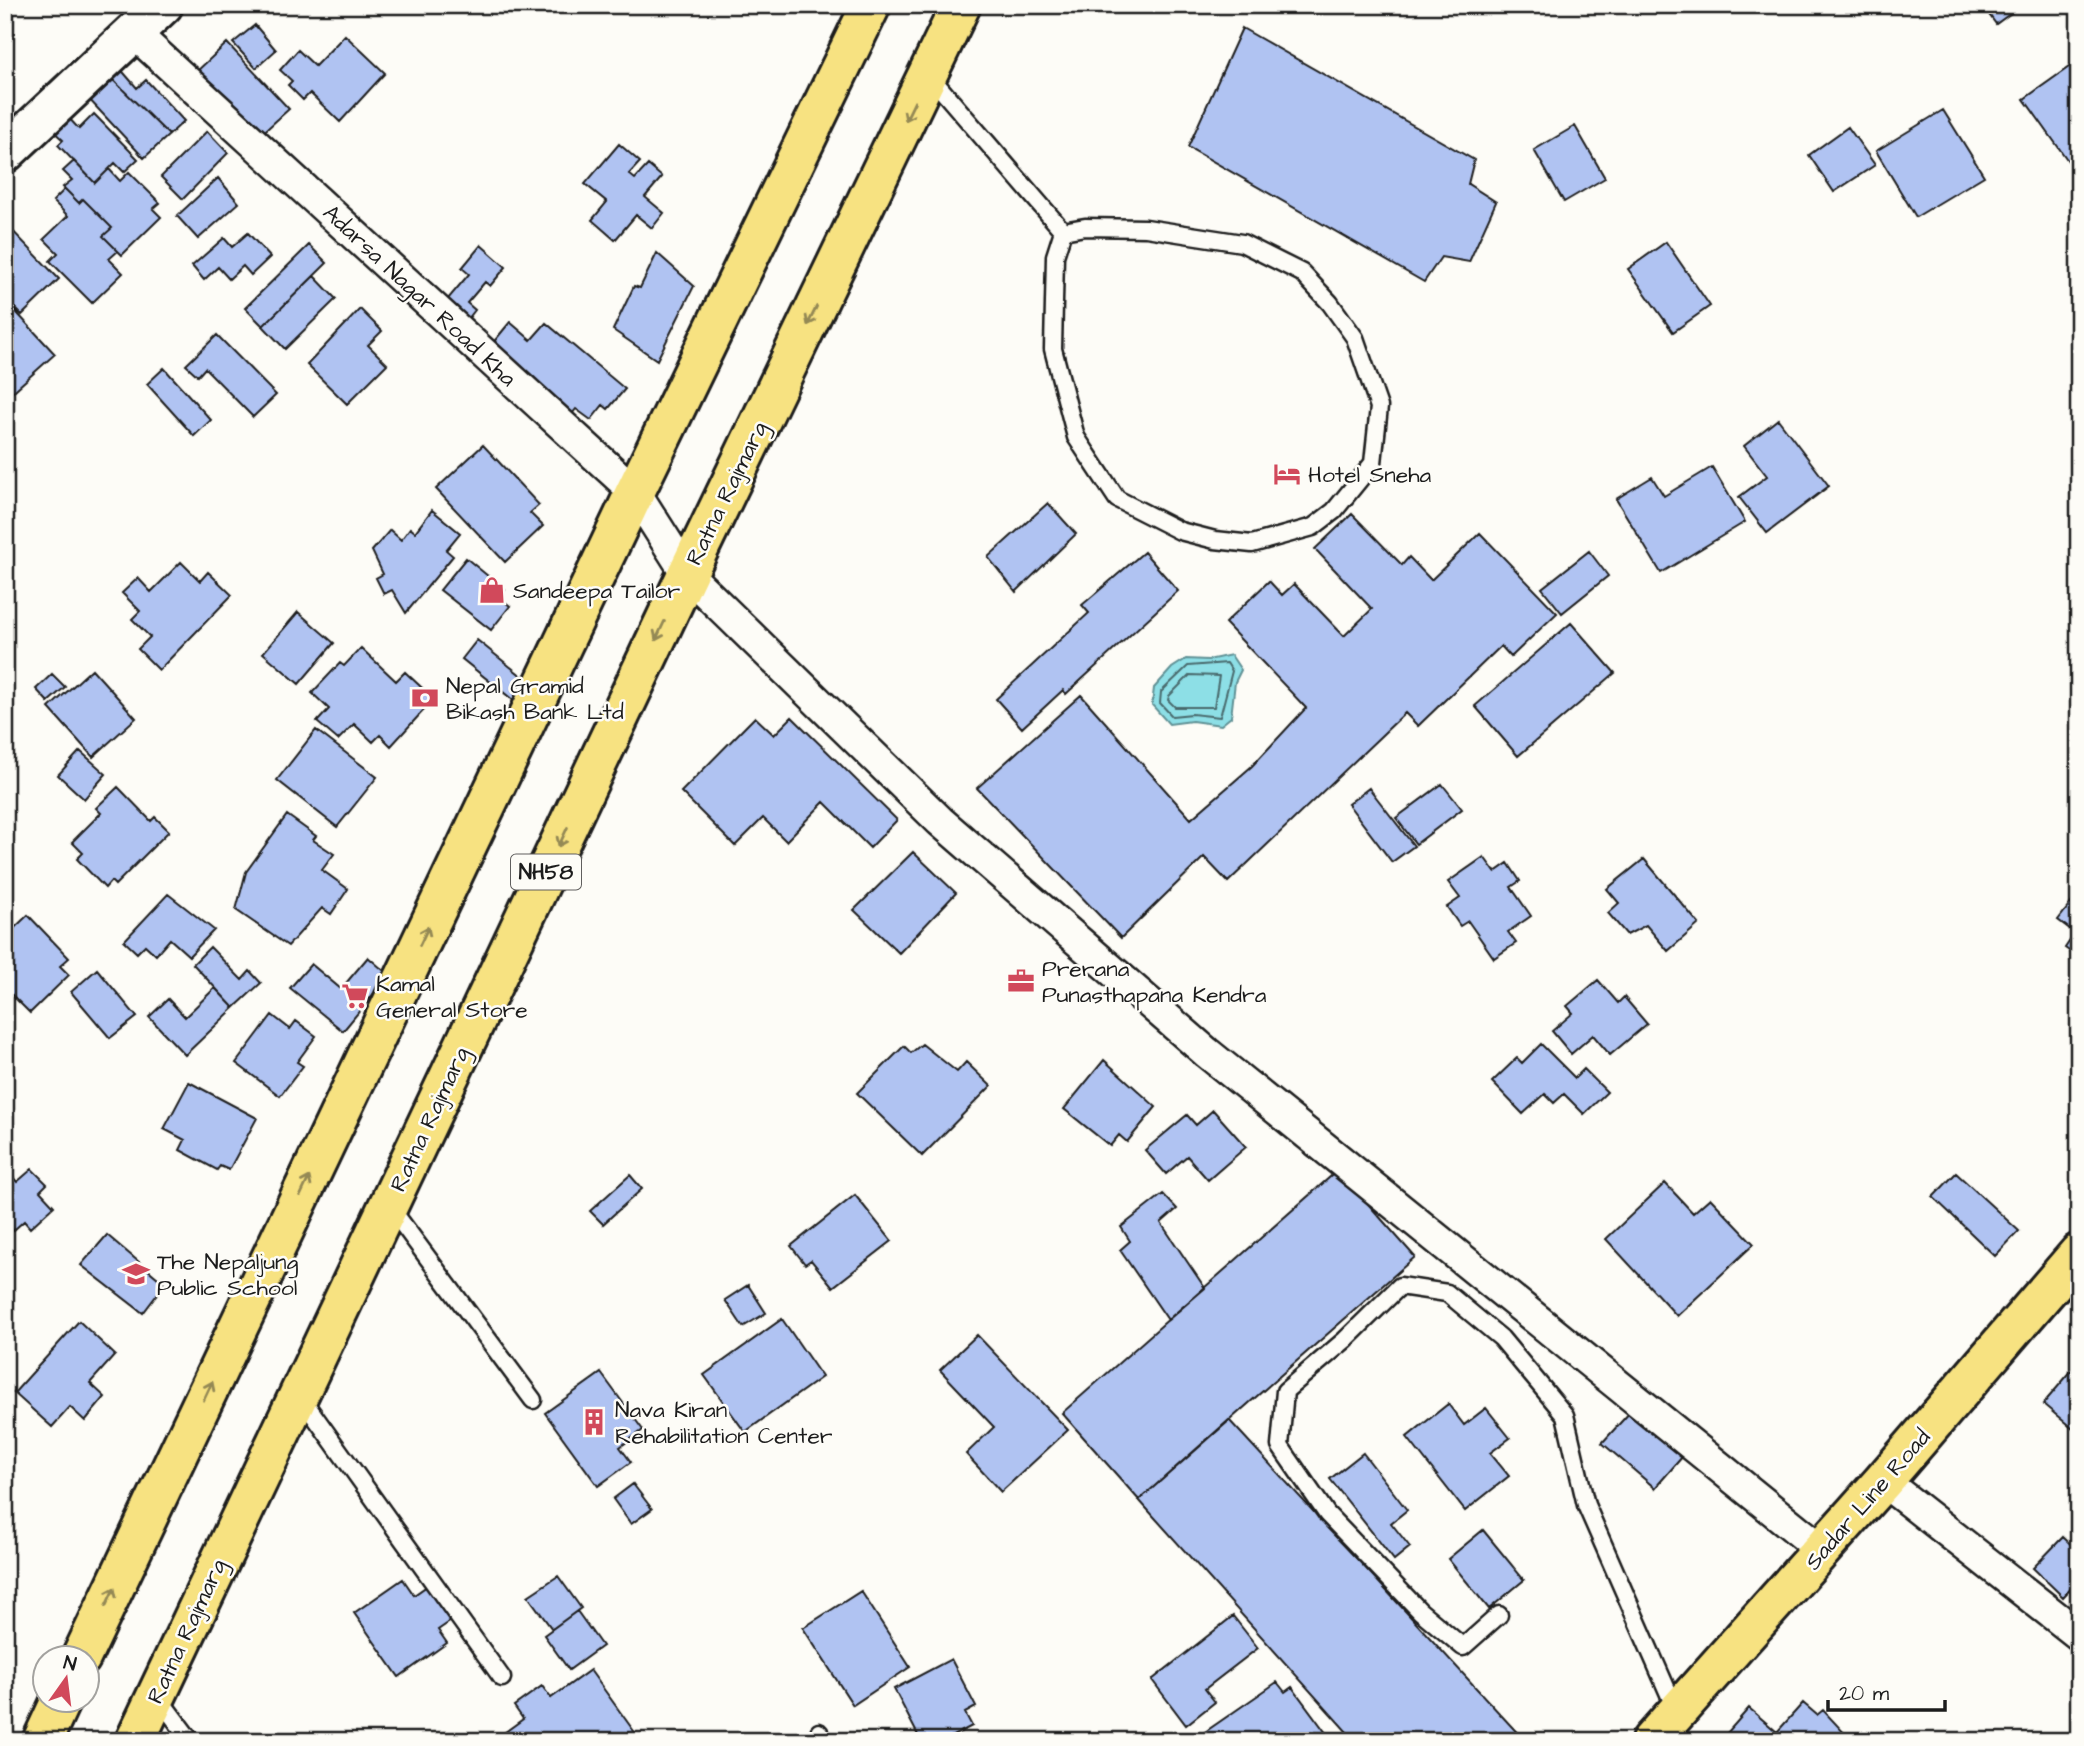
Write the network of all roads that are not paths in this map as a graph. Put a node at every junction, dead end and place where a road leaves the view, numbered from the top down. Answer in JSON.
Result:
{"nodes":[{"id":1,"x":163,"y":5,"type":"edge"},
{"id":2,"x":871,"y":5,"type":"edge"},
{"id":3,"x":961,"y":5,"type":"edge"},
{"id":4,"x":133,"y":32,"type":"junction"},
{"id":5,"x":928,"y":74,"type":"junction"},
{"id":6,"x":6,"y":151,"type":"edge"},
{"id":7,"x":1063,"y":231,"type":"junction"},
{"id":8,"x":635,"y":492,"type":"junction"},
{"id":9,"x":687,"y":575,"type":"junction"},
{"id":10,"x":388,"y":1205,"type":"junction"},
{"id":11,"x":2079,"y":1253,"type":"edge"},
{"id":12,"x":298,"y":1394,"type":"junction"},
{"id":13,"x":533,"y":1400,"type":"dead end"},
{"id":14,"x":1883,"y":1481,"type":"junction"},
{"id":15,"x":1822,"y":1550,"type":"junction"},
{"id":16,"x":1499,"y":1615,"type":"dead end"},
{"id":17,"x":2079,"y":1635,"type":"edge"},
{"id":18,"x":88,"y":1644,"type":"edge"},
{"id":19,"x":502,"y":1678,"type":"dead end"},
{"id":20,"x":156,"y":1695,"type":"junction"},
{"id":21,"x":1677,"y":1712,"type":"junction"},
{"id":22,"x":55,"y":1714,"type":"edge"},
{"id":23,"x":42,"y":1741,"type":"edge"},
{"id":24,"x":135,"y":1741,"type":"edge"},
{"id":25,"x":191,"y":1741,"type":"edge"},
{"id":26,"x":1651,"y":1741,"type":"edge"}],
"edges":[{"from":1,"to":4,"type":"street"},
{"from":2,"to":8,"type":"main road"},
{"from":3,"to":5,"type":"main road","name":"Ratna Rajmarg","number":"NH58"},
{"from":4,"to":6,"type":"street"},
{"from":4,"to":8,"type":"street","name":"Adarsa Nagar Road Kha"},
{"from":5,"to":7,"type":"lane"},
{"from":5,"to":9,"type":"main road","name":"Ratna Rajmarg","number":"NH58","one_way":true},
{"from":7,"to":7,"type":"lane"},
{"from":8,"to":9,"type":"street","name":"Adarsa Nagar Road Kha"},
{"from":18,"to":8,"type":"main road","one_way":true},
{"from":9,"to":10,"type":"main road","name":"Ratna Rajmarg","number":"NH58","one_way":true},
{"from":9,"to":15,"type":"street","name":"Adarsa Nagar Road Kha"},
{"from":10,"to":12,"type":"main road","name":"Ratna Rajmarg","number":"NH58"},
{"from":10,"to":13,"type":"lane"},
{"from":11,"to":14,"type":"main road","name":"Sadar Line Road"},
{"from":12,"to":19,"type":"lane"},
{"from":12,"to":20,"type":"main road","name":"Ratna Rajmarg","number":"NH58"},
{"from":14,"to":15,"type":"main road","name":"Sadar Line Road"},
{"from":14,"to":17,"type":"street"},
{"from":15,"to":21,"type":"main road","name":"Sadar Line Road"},
{"from":16,"to":21,"type":"lane"},
{"from":20,"to":24,"type":"main road","name":"Ratna Rajmarg","number":"NH58"},
{"from":20,"to":25,"type":"lane"},
{"from":21,"to":26,"type":"main road","name":"Sadar Line Road"},
{"from":22,"to":23,"type":"main road"}]}
